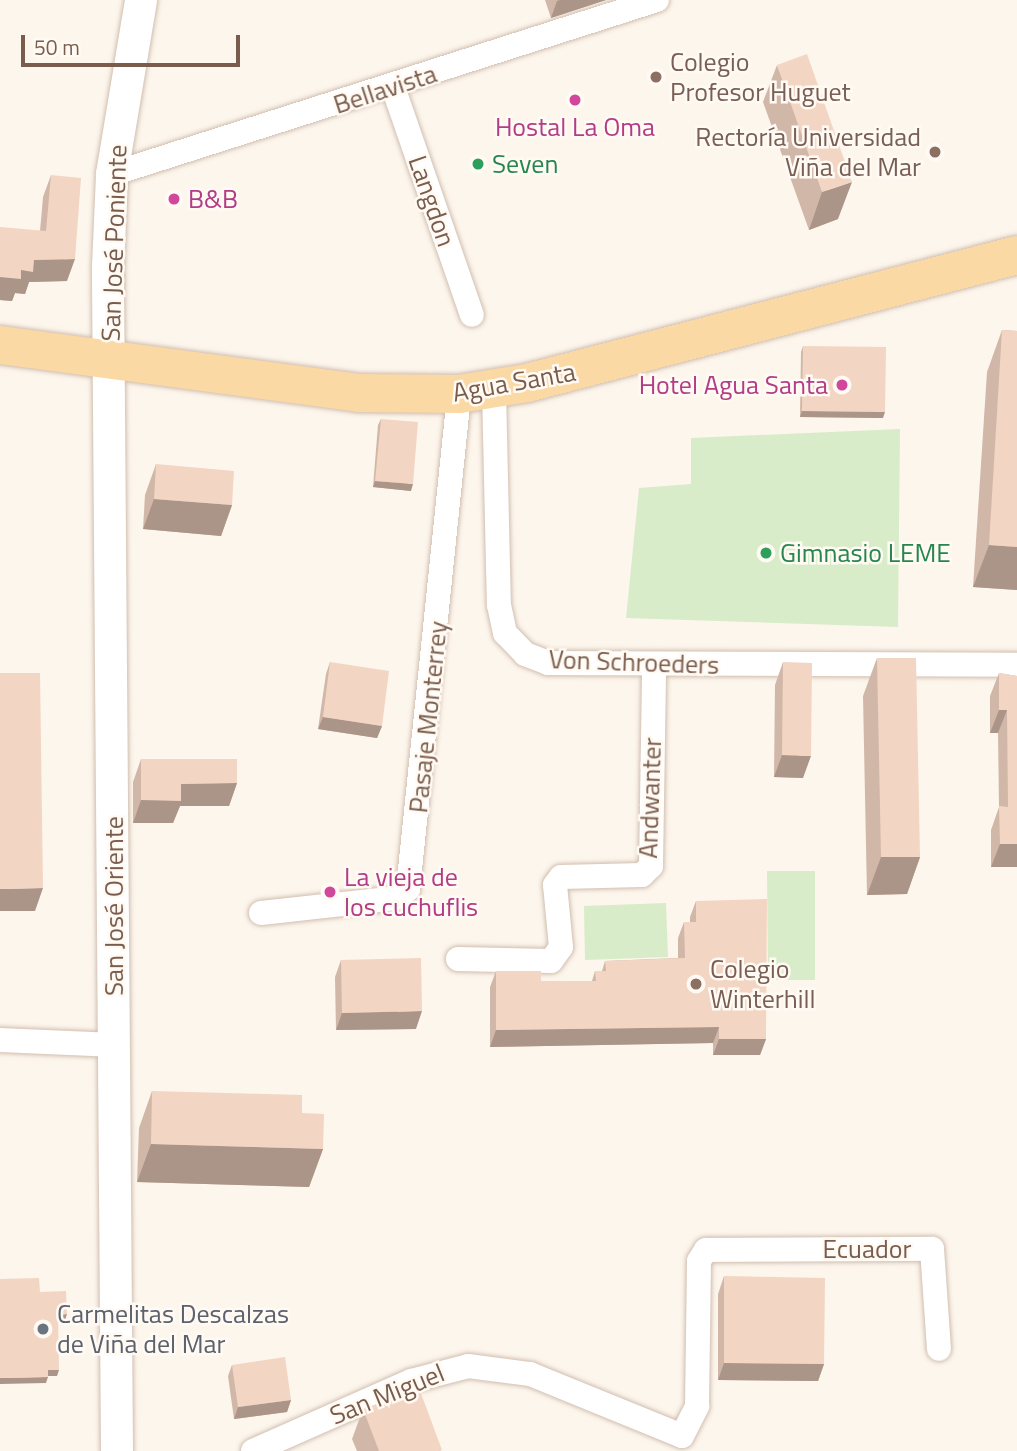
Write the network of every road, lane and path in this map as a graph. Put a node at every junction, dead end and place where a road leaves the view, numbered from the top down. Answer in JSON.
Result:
{"nodes":[{"id":1,"x":141,"y":0,"type":"edge"},
{"id":2,"x":640,"y":3,"type":"edge"},
{"id":3,"x":393,"y":87,"type":"junction"},
{"id":4,"x":112,"y":174,"type":"junction"},
{"id":5,"x":1017,"y":255,"type":"edge"},
{"id":6,"x":472,"y":315,"type":"dead end"},
{"id":7,"x":0,"y":345,"type":"edge"},
{"id":8,"x":110,"y":362,"type":"junction"},
{"id":9,"x":477,"y":392,"type":"junction"},
{"id":10,"x":654,"y":665,"type":"junction"},
{"id":11,"x":1017,"y":665,"type":"edge"},
{"id":12,"x":261,"y":913,"type":"dead end"},
{"id":13,"x":458,"y":959,"type":"dead end"},
{"id":14,"x":0,"y":1041,"type":"edge"},
{"id":15,"x":114,"y":1045,"type":"junction"},
{"id":16,"x":939,"y":1349,"type":"dead end"},
{"id":17,"x":686,"y":1444,"type":"edge"},
{"id":18,"x":117,"y":1451,"type":"edge"},
{"id":19,"x":253,"y":1451,"type":"edge"}],
"edges":[{"from":1,"to":4,"type":"street","name":"San José Poniente"},
{"from":2,"to":3,"type":"street","name":"Bellavista"},
{"from":3,"to":4,"type":"street","name":"Bellavista"},
{"from":3,"to":6,"type":"street","name":"Langdon"},
{"from":4,"to":8,"type":"street","name":"San José Poniente"},
{"from":5,"to":9,"type":"main road","name":"Agua Santa"},
{"from":7,"to":8,"type":"main road","name":"Agua Santa"},
{"from":8,"to":9,"type":"main road","name":"Agua Santa"},
{"from":8,"to":15,"type":"street","name":"San José Oriente"},
{"from":9,"to":10,"type":"street","name":"Von Schroeders"},
{"from":9,"to":12,"type":"street","name":"Pasaje Monterrey"},
{"from":10,"to":11,"type":"street","name":"Von Schroeders"},
{"from":10,"to":13,"type":"street","name":"Andwanter"},
{"from":14,"to":15,"type":"street"},
{"from":15,"to":18,"type":"street","name":"San José Oriente"},
{"from":16,"to":17,"type":"street","name":"Ecuador"},
{"from":17,"to":19,"type":"street","name":"San Miguel"}]}
